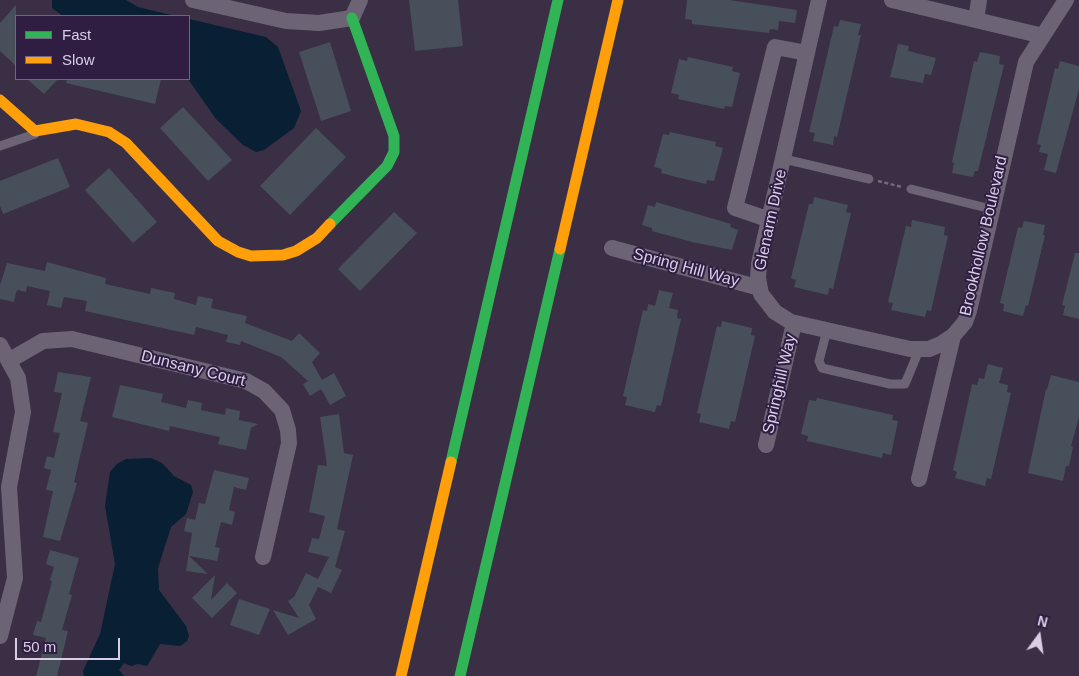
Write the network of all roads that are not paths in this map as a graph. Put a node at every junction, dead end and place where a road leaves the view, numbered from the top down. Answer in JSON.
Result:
{"nodes":[{"id":1,"x":193,"y":0,"type":"edge"},
{"id":2,"x":360,"y":0,"type":"edge"},
{"id":3,"x":558,"y":0,"type":"edge"},
{"id":4,"x":618,"y":0,"type":"edge"},
{"id":5,"x":819,"y":0,"type":"edge"},
{"id":6,"x":892,"y":0,"type":"edge"},
{"id":7,"x":979,"y":0,"type":"edge"},
{"id":8,"x":1066,"y":0,"type":"edge"},
{"id":9,"x":352,"y":18,"type":"junction"},
{"id":10,"x":976,"y":20,"type":"junction"},
{"id":11,"x":1043,"y":36,"type":"junction"},
{"id":12,"x":807,"y":53,"type":"junction"},
{"id":13,"x":0,"y":100,"type":"edge"},
{"id":14,"x":45,"y":132,"type":"junction"},
{"id":15,"x":0,"y":146,"type":"edge"},
{"id":16,"x":784,"y":160,"type":"junction"},
{"id":17,"x":869,"y":179,"type":"road end"},
{"id":18,"x":911,"y":189,"type":"road end"},
{"id":19,"x":991,"y":209,"type":"junction"},
{"id":20,"x":770,"y":220,"type":"junction"},
{"id":21,"x":612,"y":248,"type":"dead end"},
{"id":22,"x":760,"y":288,"type":"junction"},
{"id":23,"x":794,"y":323,"type":"junction"},
{"id":24,"x":828,"y":330,"type":"junction"},
{"id":25,"x":953,"y":336,"type":"junction"},
{"id":26,"x":0,"y":345,"type":"edge"},
{"id":27,"x":919,"y":350,"type":"junction"},
{"id":28,"x":10,"y":360,"type":"junction"},
{"id":29,"x":766,"y":445,"type":"dead end"},
{"id":30,"x":920,"y":479,"type":"dead end"},
{"id":31,"x":264,"y":557,"type":"dead end"},
{"id":32,"x":0,"y":636,"type":"edge"},
{"id":33,"x":401,"y":676,"type":"edge"},
{"id":34,"x":460,"y":676,"type":"edge"}],
"edges":[{"from":1,"to":9,"type":"street"},
{"from":2,"to":9,"type":"street"},
{"from":3,"to":33,"type":"main road"},
{"from":4,"to":34,"type":"main road"},
{"from":5,"to":12,"type":"street","name":"Glenarm Drive"},
{"from":6,"to":10,"type":"street"},
{"from":7,"to":10,"type":"street"},
{"from":8,"to":11,"type":"street","name":"Brookhollow Boulevard"},
{"from":9,"to":14,"type":"main road"},
{"from":10,"to":11,"type":"street"},
{"from":11,"to":19,"type":"street","name":"Brookhollow Boulevard"},
{"from":12,"to":16,"type":"street","name":"Glenarm Drive"},
{"from":12,"to":20,"type":"street"},
{"from":13,"to":14,"type":"main road"},
{"from":14,"to":15,"type":"lane"},
{"from":16,"to":17,"type":"lane"},
{"from":16,"to":20,"type":"street","name":"Glenarm Drive"},
{"from":18,"to":19,"type":"lane"},
{"from":19,"to":25,"type":"street","name":"Brookhollow Boulevard"},
{"from":20,"to":22,"type":"street","name":"Glenarm Drive"},
{"from":21,"to":22,"type":"street","name":"Spring Hill Way"},
{"from":22,"to":23,"type":"street","name":"Glenarm Drive"},
{"from":23,"to":24,"type":"street","name":"Glenarm Drive"},
{"from":23,"to":29,"type":"street","name":"Springhill Way"},
{"from":24,"to":27,"type":"street","name":"Glenarm Drive"},
{"from":24,"to":27,"type":"lane"},
{"from":25,"to":27,"type":"street","name":"Glenarm Drive"},
{"from":25,"to":30,"type":"street","name":"Brookhollow Boulevard"},
{"from":26,"to":28,"type":"street"},
{"from":28,"to":31,"type":"street","name":"Dunsany Court"},
{"from":28,"to":32,"type":"street"}]}
